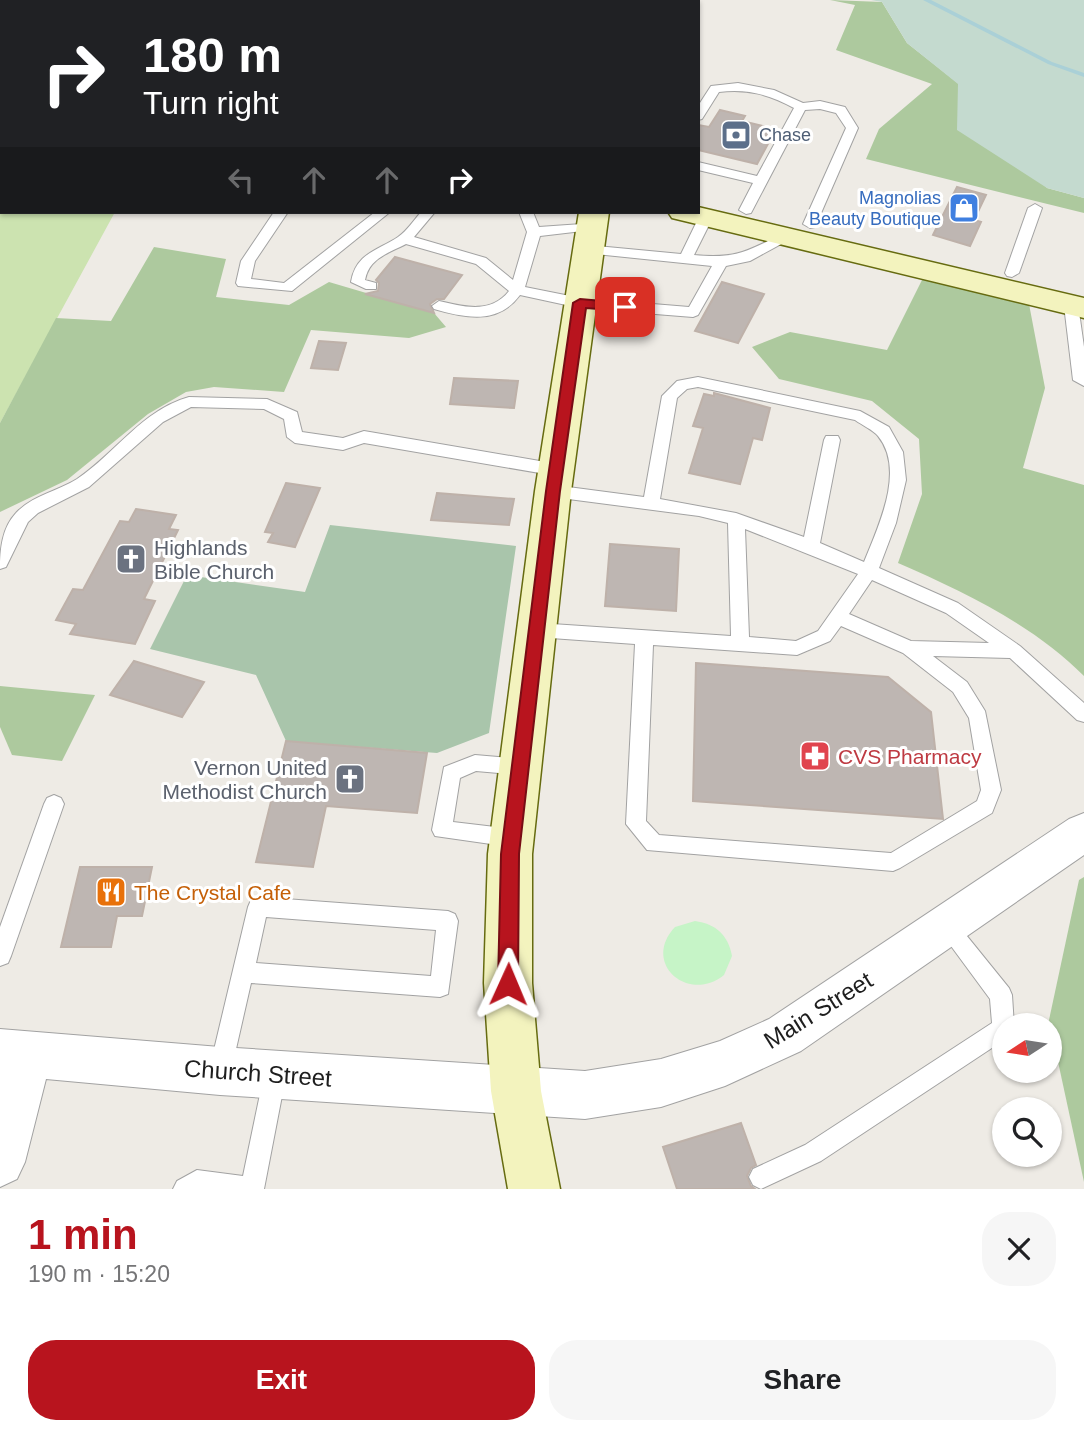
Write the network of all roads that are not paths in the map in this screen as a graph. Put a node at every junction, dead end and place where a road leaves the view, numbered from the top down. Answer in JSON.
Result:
{"nodes":[{"id":1,"x":802,"y":107,"type":"junction"},
{"id":2,"x":700,"y":113,"type":"edge"},
{"id":3,"x":700,"y":166,"type":"edge"},
{"id":4,"x":761,"y":181,"type":"junction"},
{"id":5,"x":1035,"y":208,"type":"dead end"},
{"id":6,"x":700,"y":209,"type":"edge"},
{"id":7,"x":700,"y":210,"type":"edge"},
{"id":8,"x":746,"y":210,"type":"junction"},
{"id":9,"x":280,"y":214,"type":"edge"},
{"id":10,"x":380,"y":214,"type":"edge"},
{"id":11,"x":426,"y":214,"type":"edge"},
{"id":12,"x":527,"y":214,"type":"edge"},
{"id":13,"x":695,"y":214,"type":"edge"},
{"id":14,"x":590,"y":229,"type":"edge"},
{"id":15,"x":798,"y":231,"type":"junction"},
{"id":16,"x":534,"y":232,"type":"junction"},
{"id":17,"x":405,"y":239,"type":"junction"},
{"id":18,"x":686,"y":258,"type":"junction"},
{"id":19,"x":721,"y":262,"type":"junction"},
{"id":20,"x":1012,"y":273,"type":"junction"},
{"id":21,"x":371,"y":286,"type":"dead end"},
{"id":22,"x":517,"y":290,"type":"junction"},
{"id":23,"x":1080,"y":301,"type":"edge"},
{"id":24,"x":580,"y":303,"type":"junction"},
{"id":25,"x":439,"y":306,"type":"dead end"},
{"id":26,"x":1084,"y":381,"type":"edge"},
{"id":27,"x":832,"y":440,"type":"dead end"},
{"id":28,"x":555,"y":480,"type":"junction"},
{"id":29,"x":650,"y":503,"type":"junction"},
{"id":30,"x":736,"y":519,"type":"junction"},
{"id":31,"x":811,"y":546,"type":"junction"},
{"id":32,"x":0,"y":562,"type":"edge"},
{"id":33,"x":869,"y":571,"type":"junction"},
{"id":34,"x":838,"y":617,"type":"junction"},
{"id":35,"x":537,"y":630,"type":"junction"},
{"id":36,"x":644,"y":639,"type":"junction"},
{"id":37,"x":740,"y":645,"type":"junction"},
{"id":38,"x":909,"y":648,"type":"junction"},
{"id":39,"x":1014,"y":651,"type":"junction"},
{"id":40,"x":1084,"y":714,"type":"edge"},
{"id":41,"x":521,"y":767,"type":"junction"},
{"id":42,"x":54,"y":804,"type":"dead end"},
{"id":43,"x":1084,"y":832,"type":"edge"},
{"id":44,"x":512,"y":838,"type":"junction"},
{"id":45,"x":947,"y":928,"type":"junction"},
{"id":46,"x":0,"y":956,"type":"edge"},
{"id":47,"x":243,"y":972,"type":"junction"},
{"id":48,"x":15,"y":1054,"type":"edge"},
{"id":49,"x":220,"y":1071,"type":"junction"},
{"id":50,"x":275,"y":1075,"type":"junction"},
{"id":51,"x":516,"y":1091,"type":"junction"},
{"id":52,"x":0,"y":1162,"type":"edge"},
{"id":53,"x":761,"y":1177,"type":"dead end"},
{"id":54,"x":185,"y":1189,"type":"edge"},
{"id":55,"x":534,"y":1189,"type":"edge"}],
"edges":[{"from":1,"to":2,"type":"lane"},
{"from":1,"to":4,"type":"lane"},
{"from":1,"to":15,"type":"lane"},
{"from":3,"to":4,"type":"lane"},
{"from":4,"to":8,"type":"lane"},
{"from":5,"to":20,"type":"lane"},
{"from":6,"to":8,"type":"main road"},
{"from":7,"to":15,"type":"main road"},
{"from":8,"to":15,"type":"main road"},
{"from":9,"to":10,"type":"lane"},
{"from":11,"to":17,"type":"lane"},
{"from":12,"to":16,"type":"lane"},
{"from":13,"to":18,"type":"lane"},
{"from":14,"to":16,"type":"lane"},
{"from":14,"to":18,"type":"lane"},
{"from":14,"to":24,"type":"main road"},
{"from":15,"to":19,"type":"lane"},
{"from":15,"to":20,"type":"main road"},
{"from":15,"to":23,"type":"main road"},
{"from":16,"to":22,"type":"lane"},
{"from":17,"to":21,"type":"lane"},
{"from":17,"to":22,"type":"lane"},
{"from":18,"to":19,"type":"lane"},
{"from":19,"to":24,"type":"lane"},
{"from":20,"to":23,"type":"main road"},
{"from":22,"to":24,"type":"lane"},
{"from":22,"to":25,"type":"lane"},
{"from":23,"to":26,"type":"lane"},
{"from":24,"to":28,"type":"main road"},
{"from":27,"to":31,"type":"lane"},
{"from":28,"to":29,"type":"lane"},
{"from":28,"to":32,"type":"lane"},
{"from":28,"to":35,"type":"main road"},
{"from":29,"to":30,"type":"lane"},
{"from":29,"to":33,"type":"lane"},
{"from":30,"to":31,"type":"lane"},
{"from":30,"to":37,"type":"lane"},
{"from":31,"to":33,"type":"lane"},
{"from":33,"to":34,"type":"lane"},
{"from":33,"to":39,"type":"lane"},
{"from":34,"to":37,"type":"lane"},
{"from":34,"to":38,"type":"lane"},
{"from":35,"to":36,"type":"lane"},
{"from":35,"to":41,"type":"main road"},
{"from":36,"to":37,"type":"lane"},
{"from":36,"to":38,"type":"lane"},
{"from":38,"to":39,"type":"lane"},
{"from":39,"to":40,"type":"lane"},
{"from":41,"to":44,"type":"main road"},
{"from":41,"to":44,"type":"lane"},
{"from":42,"to":46,"type":"lane"},
{"from":43,"to":45,"type":"street","name":"Main Street"},
{"from":44,"to":51,"type":"main road"},
{"from":45,"to":51,"type":"street","name":"Main Street"},
{"from":45,"to":53,"type":"lane"},
{"from":47,"to":47,"type":"lane"},
{"from":47,"to":49,"type":"lane"},
{"from":48,"to":49,"type":"street","name":"Church Street"},
{"from":48,"to":52,"type":"street"},
{"from":49,"to":50,"type":"street","name":"Church Street"},
{"from":50,"to":51,"type":"street","name":"Church Street"},
{"from":50,"to":54,"type":"lane"},
{"from":51,"to":55,"type":"main road"}]}
